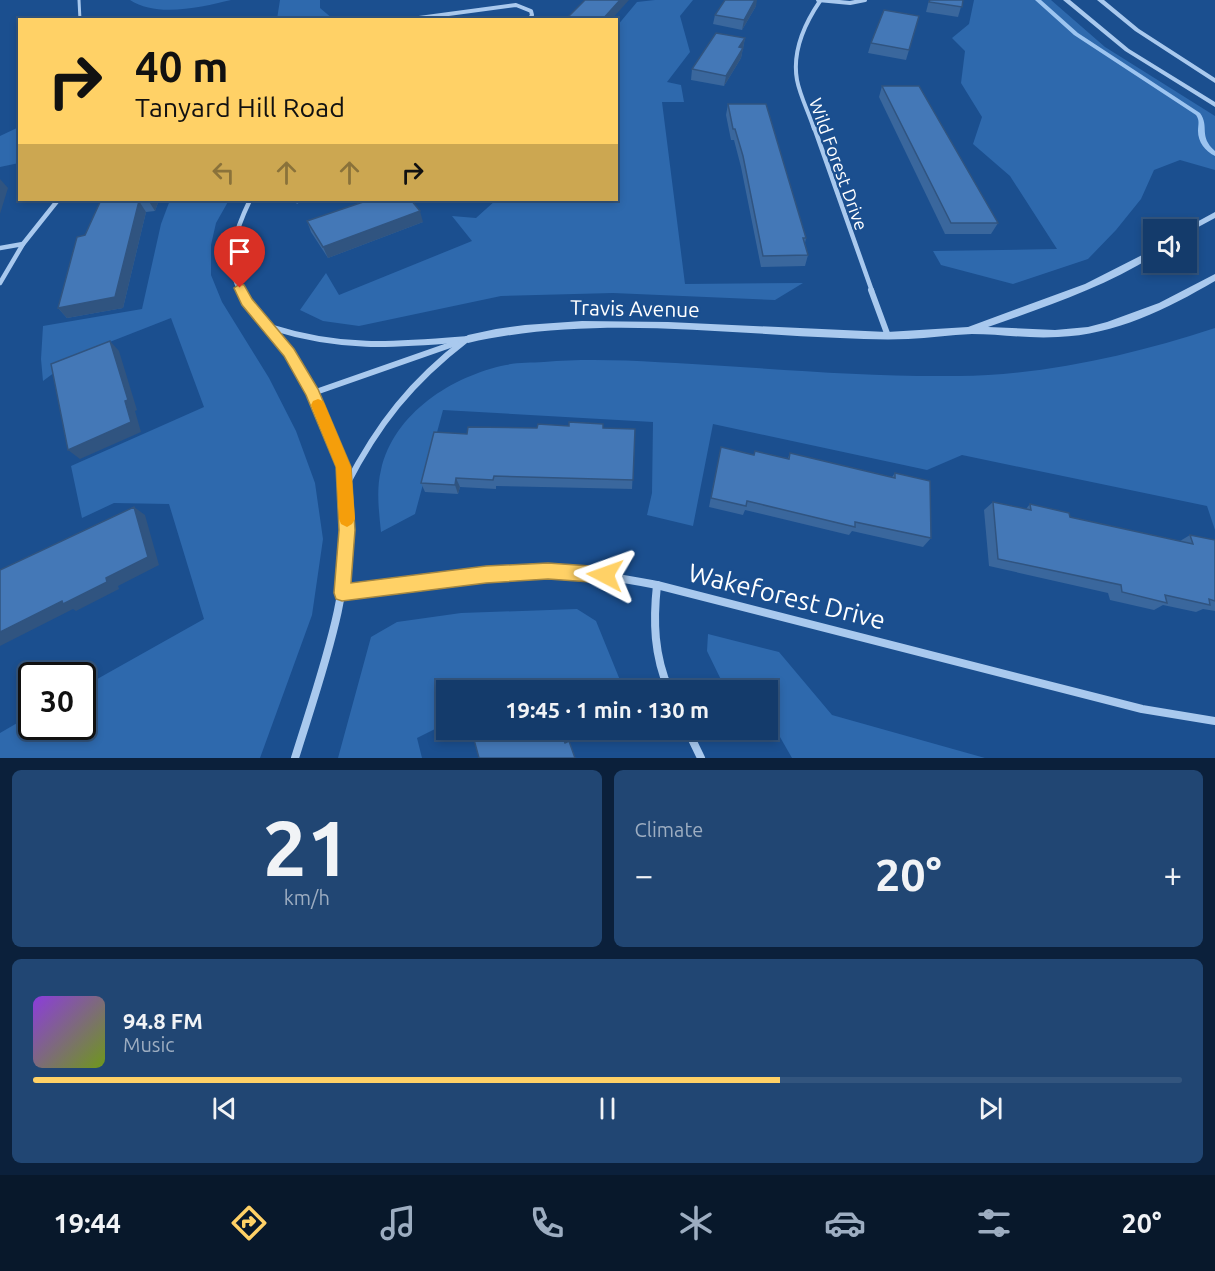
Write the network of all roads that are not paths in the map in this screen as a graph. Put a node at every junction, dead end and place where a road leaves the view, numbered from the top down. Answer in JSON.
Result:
{"nodes":[{"id":1,"x":79,"y":0,"type":"edge"},
{"id":2,"x":819,"y":0,"type":"edge"},
{"id":3,"x":865,"y":0,"type":"edge"},
{"id":4,"x":1066,"y":0,"type":"edge"},
{"id":5,"x":1100,"y":0,"type":"edge"},
{"id":6,"x":80,"y":18,"type":"edge"},
{"id":7,"x":419,"y":18,"type":"edge"},
{"id":8,"x":530,"y":18,"type":"edge"},
{"id":9,"x":1215,"y":81,"type":"edge"},
{"id":10,"x":1215,"y":105,"type":"edge"},
{"id":11,"x":57,"y":201,"type":"edge"},
{"id":12,"x":250,"y":201,"type":"edge"},
{"id":13,"x":1215,"y":215,"type":"edge"},
{"id":14,"x":1197,"y":224,"type":"edge"},
{"id":15,"x":23,"y":244,"type":"junction"},
{"id":16,"x":0,"y":248,"type":"edge"},
{"id":17,"x":1143,"y":259,"type":"edge"},
{"id":18,"x":1215,"y":277,"type":"edge"},
{"id":19,"x":0,"y":283,"type":"edge"},
{"id":20,"x":268,"y":326,"type":"junction"},
{"id":21,"x":966,"y":331,"type":"junction"},
{"id":22,"x":888,"y":336,"type":"junction"},
{"id":23,"x":468,"y":339,"type":"junction"},
{"id":24,"x":313,"y":393,"type":"junction"},
{"id":25,"x":346,"y":487,"type":"junction"},
{"id":26,"x":657,"y":585,"type":"junction"},
{"id":27,"x":342,"y":593,"type":"junction"},
{"id":28,"x":665,"y":680,"type":"edge"},
{"id":29,"x":1215,"y":721,"type":"edge"},
{"id":30,"x":692,"y":740,"type":"edge"},
{"id":31,"x":295,"y":758,"type":"edge"},
{"id":32,"x":701,"y":758,"type":"edge"}],
"edges":[{"from":1,"to":6,"type":"lane"},
{"from":2,"to":3,"type":"street"},
{"from":2,"to":22,"type":"street","name":"Wild Forest Drive"},
{"from":4,"to":10,"type":"street"},
{"from":5,"to":9,"type":"street"},
{"from":7,"to":8,"type":"street"},
{"from":11,"to":15,"type":"street"},
{"from":12,"to":20,"type":"street"},
{"from":13,"to":14,"type":"street"},
{"from":15,"to":16,"type":"street"},
{"from":15,"to":19,"type":"street"},
{"from":17,"to":21,"type":"street","name":"Travis Avenue"},
{"from":18,"to":21,"type":"street","name":"Travis Avenue"},
{"from":20,"to":23,"type":"street"},
{"from":20,"to":24,"type":"street"},
{"from":21,"to":22,"type":"street","name":"Travis Avenue"},
{"from":22,"to":23,"type":"street","name":"Travis Avenue"},
{"from":23,"to":24,"type":"street","name":"Travis Avenue"},
{"from":23,"to":25,"type":"street"},
{"from":24,"to":25,"type":"street"},
{"from":25,"to":27,"type":"street"},
{"from":26,"to":27,"type":"street","name":"Wakeforest Drive"},
{"from":26,"to":28,"type":"street"},
{"from":26,"to":29,"type":"street","name":"Wakeforest Drive"},
{"from":27,"to":31,"type":"street"},
{"from":30,"to":32,"type":"street"}]}
